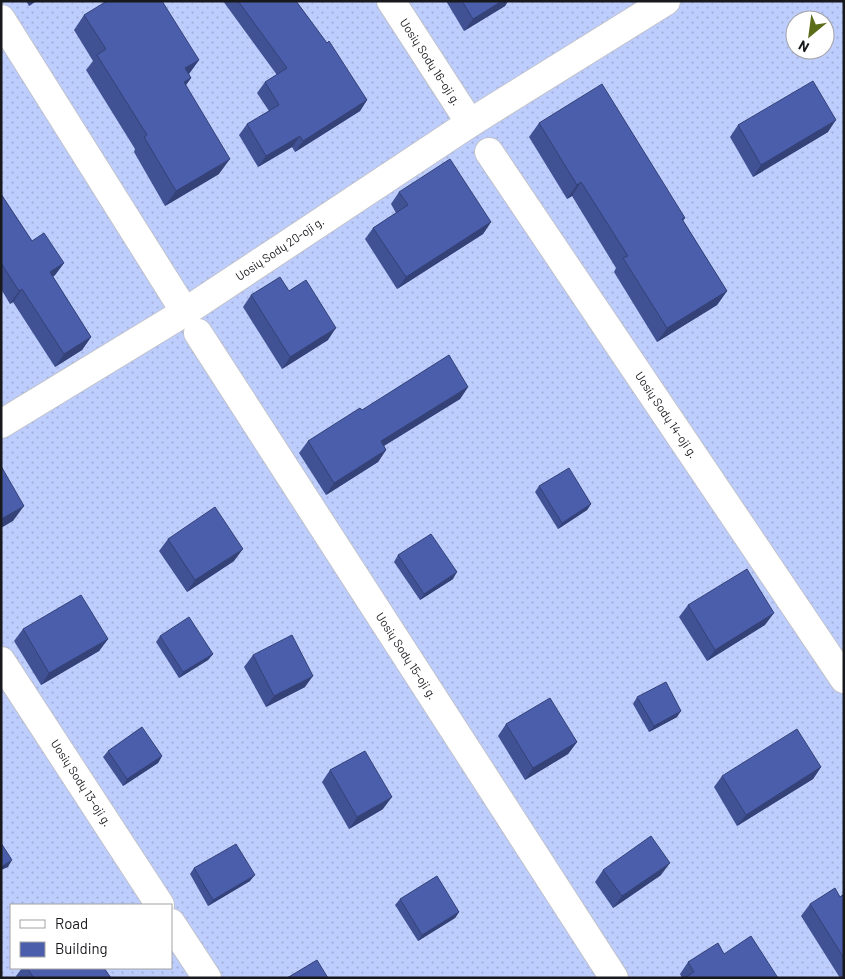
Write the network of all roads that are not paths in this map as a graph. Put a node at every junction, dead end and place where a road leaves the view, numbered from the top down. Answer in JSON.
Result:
{"nodes":[{"id":1,"x":390,"y":1,"type":"edge"},
{"id":2,"x":666,"y":1,"type":"edge"},
{"id":3,"x":1,"y":19,"type":"edge"},
{"id":4,"x":470,"y":123,"type":"junction"},
{"id":5,"x":489,"y":152,"type":"dead end"},
{"id":6,"x":192,"y":323,"type":"junction"},
{"id":7,"x":1,"y":424,"type":"edge"},
{"id":8,"x":1,"y":661,"type":"edge"},
{"id":9,"x":844,"y":679,"type":"edge"},
{"id":10,"x":159,"y":904,"type":"edge"},
{"id":11,"x":172,"y":925,"type":"edge"},
{"id":12,"x":207,"y":978,"type":"edge"},
{"id":13,"x":614,"y":978,"type":"edge"}],
"edges":[{"from":1,"to":4,"type":"street","name":"Uosių Sodų 16-oji g."},
{"from":2,"to":4,"type":"street","name":"Uosių Sodų 20-oji g."},
{"from":3,"to":6,"type":"street"},
{"from":4,"to":6,"type":"street","name":"Uosių Sodų 20-oji g."},
{"from":5,"to":9,"type":"street","name":"Uosių Sodų 14-oji g."},
{"from":6,"to":7,"type":"street","name":"Uosių Sodų 20-oji g."},
{"from":6,"to":13,"type":"street","name":"Uosių Sodų 15-oji g."},
{"from":8,"to":10,"type":"street","name":"Uosių Sodų 13-oji g."},
{"from":11,"to":12,"type":"street"}]}
